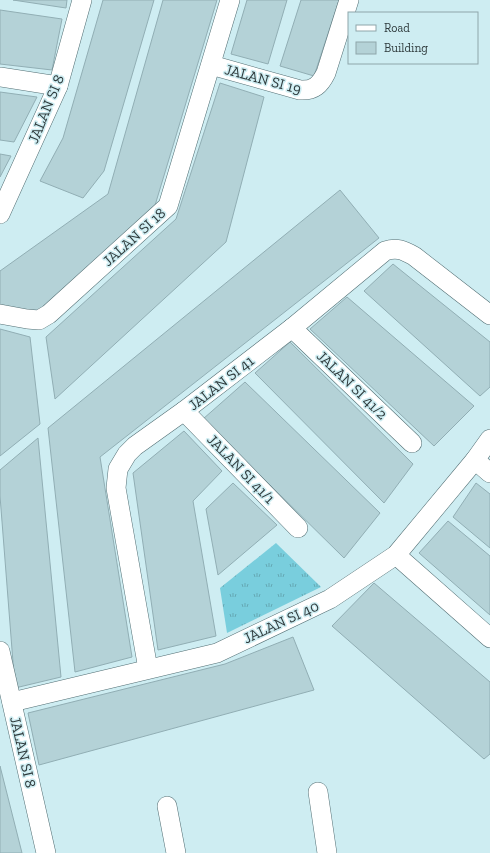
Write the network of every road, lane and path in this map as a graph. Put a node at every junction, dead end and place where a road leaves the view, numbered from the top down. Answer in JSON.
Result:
{"nodes":[{"id":1,"x":82,"y":0,"type":"edge"},
{"id":2,"x":230,"y":0,"type":"edge"},
{"id":3,"x":349,"y":0,"type":"edge"},
{"id":4,"x":211,"y":65,"type":"junction"},
{"id":5,"x":0,"y":77,"type":"edge"},
{"id":6,"x":58,"y":86,"type":"junction"},
{"id":7,"x":0,"y":214,"type":"edge"},
{"id":8,"x":0,"y":314,"type":"edge"},
{"id":9,"x":490,"y":315,"type":"edge"},
{"id":10,"x":292,"y":328,"type":"junction"},
{"id":11,"x":184,"y":411,"type":"junction"},
{"id":12,"x":490,"y":439,"type":"edge"},
{"id":13,"x":412,"y":443,"type":"dead end"},
{"id":14,"x":475,"y":460,"type":"junction"},
{"id":15,"x":490,"y":473,"type":"edge"},
{"id":16,"x":298,"y":528,"type":"dead end"},
{"id":17,"x":396,"y":555,"type":"junction"},
{"id":18,"x":490,"y":638,"type":"edge"},
{"id":19,"x":0,"y":651,"type":"edge"},
{"id":20,"x":148,"y":669,"type":"junction"},
{"id":21,"x":12,"y":702,"type":"junction"},
{"id":22,"x":318,"y":792,"type":"dead end"},
{"id":23,"x":168,"y":806,"type":"dead end"},
{"id":24,"x":46,"y":853,"type":"edge"},
{"id":25,"x":176,"y":853,"type":"edge"},
{"id":26,"x":327,"y":853,"type":"edge"}],
"edges":[{"from":1,"to":6,"type":"street","name":"JALAN SI 8"},
{"from":2,"to":4,"type":"street","name":"JALAN SI 18"},
{"from":3,"to":4,"type":"street","name":"JALAN SI 19"},
{"from":4,"to":8,"type":"street","name":"JALAN SI 18"},
{"from":5,"to":6,"type":"street"},
{"from":6,"to":7,"type":"street","name":"JALAN SI 8"},
{"from":9,"to":10,"type":"street","name":"JALAN SI 41"},
{"from":10,"to":11,"type":"street","name":"JALAN SI 41"},
{"from":10,"to":13,"type":"street","name":"JALAN SI 41/2"},
{"from":11,"to":16,"type":"street","name":"JALAN SI 41/1"},
{"from":11,"to":20,"type":"street","name":"JALAN SI 41"},
{"from":12,"to":14,"type":"street","name":"JALAN SI 40"},
{"from":14,"to":15,"type":"street"},
{"from":14,"to":17,"type":"street","name":"JALAN SI 40"},
{"from":17,"to":18,"type":"street"},
{"from":17,"to":20,"type":"street","name":"JALAN SI 40"},
{"from":19,"to":21,"type":"street","name":"JALAN SI 8"},
{"from":20,"to":21,"type":"street","name":"JALAN SI 40"},
{"from":21,"to":24,"type":"street","name":"JALAN SI 8"},
{"from":22,"to":26,"type":"street"},
{"from":23,"to":25,"type":"street"}]}
